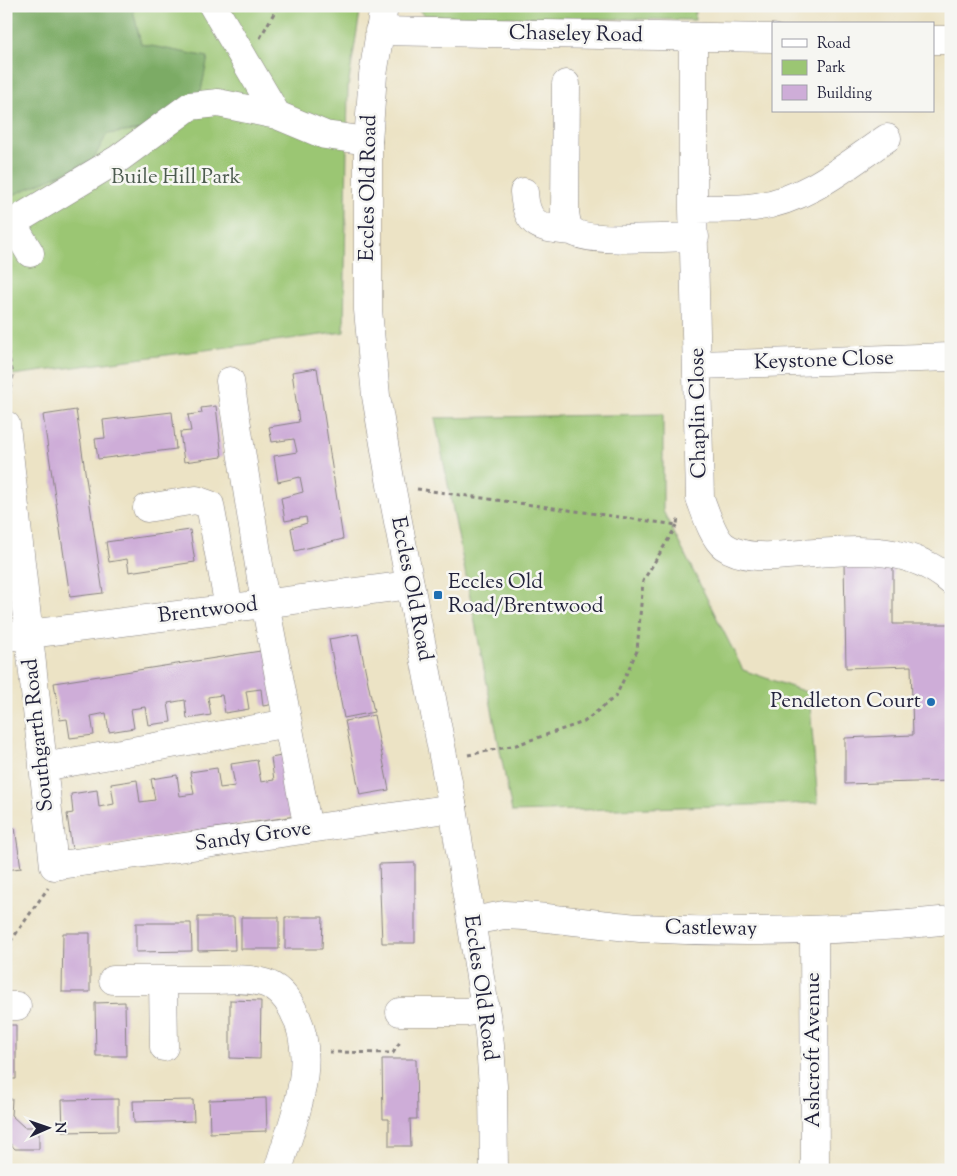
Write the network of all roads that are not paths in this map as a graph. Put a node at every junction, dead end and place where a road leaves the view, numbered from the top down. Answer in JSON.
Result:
{"nodes":[{"id":1,"x":213,"y":6,"type":"edge"},
{"id":2,"x":382,"y":19,"type":"edge"},
{"id":3,"x":692,"y":37,"type":"junction"},
{"id":4,"x":772,"y":38,"type":"edge"},
{"id":5,"x":934,"y":40,"type":"edge"},
{"id":6,"x":951,"y":40,"type":"edge"},
{"id":7,"x":566,"y":84,"type":"dead end"},
{"id":8,"x":277,"y":115,"type":"junction"},
{"id":9,"x":888,"y":138,"type":"dead end"},
{"id":10,"x":368,"y":141,"type":"junction"},
{"id":11,"x":524,"y":192,"type":"dead end"},
{"id":12,"x":694,"y":209,"type":"junction"},
{"id":13,"x":575,"y":232,"type":"junction"},
{"id":14,"x":695,"y":237,"type":"junction"},
{"id":15,"x":30,"y":253,"type":"dead end"},
{"id":16,"x":951,"y":357,"type":"edge"},
{"id":17,"x":698,"y":365,"type":"junction"},
{"id":18,"x":230,"y":380,"type":"dead end"},
{"id":19,"x":6,"y":425,"type":"edge"},
{"id":20,"x":147,"y":508,"type":"dead end"},
{"id":21,"x":951,"y":581,"type":"edge"},
{"id":22,"x":410,"y":585,"type":"junction"},
{"id":23,"x":265,"y":603,"type":"junction"},
{"id":24,"x":229,"y":608,"type":"junction"},
{"id":25,"x":17,"y":635,"type":"edge"},
{"id":26,"x":288,"y":723,"type":"junction"},
{"id":27,"x":43,"y":766,"type":"junction"},
{"id":28,"x":453,"y":808,"type":"junction"},
{"id":29,"x":308,"y":829,"type":"junction"},
{"id":30,"x":51,"y":878,"type":"joint"},
{"id":31,"x":951,"y":920,"type":"edge"},
{"id":32,"x":472,"y":922,"type":"junction"},
{"id":33,"x":814,"y":930,"type":"junction"},
{"id":34,"x":113,"y":980,"type":"dead end"},
{"id":35,"x":154,"y":980,"type":"junction"},
{"id":36,"x":485,"y":1008,"type":"junction"},
{"id":37,"x":400,"y":1012,"type":"dead end"},
{"id":38,"x":164,"y":1047,"type":"dead end"},
{"id":39,"x":278,"y":1170,"type":"edge"},
{"id":40,"x":494,"y":1170,"type":"edge"},
{"id":41,"x":815,"y":1170,"type":"edge"}],
"edges":[{"from":1,"to":8,"type":"street"},
{"from":2,"to":3,"type":"street","name":"Chaseley Road"},
{"from":2,"to":10,"type":"street","name":"Eccles Old Road"},
{"from":3,"to":4,"type":"street","name":"Chaseley Road"},
{"from":3,"to":12,"type":"street","name":"Chaplin Close"},
{"from":5,"to":6,"type":"street"},
{"from":7,"to":13,"type":"street"},
{"from":8,"to":10,"type":"street"},
{"from":8,"to":15,"type":"street"},
{"from":9,"to":12,"type":"street"},
{"from":10,"to":22,"type":"street","name":"Eccles Old Road"},
{"from":11,"to":13,"type":"street"},
{"from":12,"to":14,"type":"street","name":"Chaplin Close"},
{"from":13,"to":14,"type":"street"},
{"from":14,"to":17,"type":"street","name":"Chaplin Close"},
{"from":16,"to":17,"type":"street","name":"Keystone Close"},
{"from":17,"to":21,"type":"street","name":"Chaplin Close"},
{"from":18,"to":23,"type":"street"},
{"from":19,"to":25,"type":"street","name":"Southgarth Road"},
{"from":20,"to":24,"type":"street"},
{"from":22,"to":23,"type":"street","name":"Brentwood"},
{"from":22,"to":28,"type":"street","name":"Eccles Old Road"},
{"from":23,"to":24,"type":"street","name":"Brentwood"},
{"from":23,"to":26,"type":"street"},
{"from":24,"to":25,"type":"street","name":"Brentwood"},
{"from":25,"to":27,"type":"street","name":"Southgarth Road"},
{"from":26,"to":27,"type":"street"},
{"from":26,"to":29,"type":"street"},
{"from":27,"to":30,"type":"street","name":"Southgarth Road"},
{"from":28,"to":29,"type":"street","name":"Sandy Grove"},
{"from":28,"to":32,"type":"street","name":"Eccles Old Road"},
{"from":29,"to":30,"type":"street","name":"Sandy Grove"},
{"from":31,"to":33,"type":"street","name":"Castleway"},
{"from":32,"to":33,"type":"street","name":"Castleway"},
{"from":32,"to":36,"type":"street","name":"Eccles Old Road"},
{"from":33,"to":41,"type":"street","name":"Ashcroft Avenue"},
{"from":34,"to":35,"type":"street"},
{"from":35,"to":38,"type":"street"},
{"from":35,"to":39,"type":"street"},
{"from":36,"to":37,"type":"street"},
{"from":36,"to":40,"type":"street","name":"Eccles Old Road"}]}
